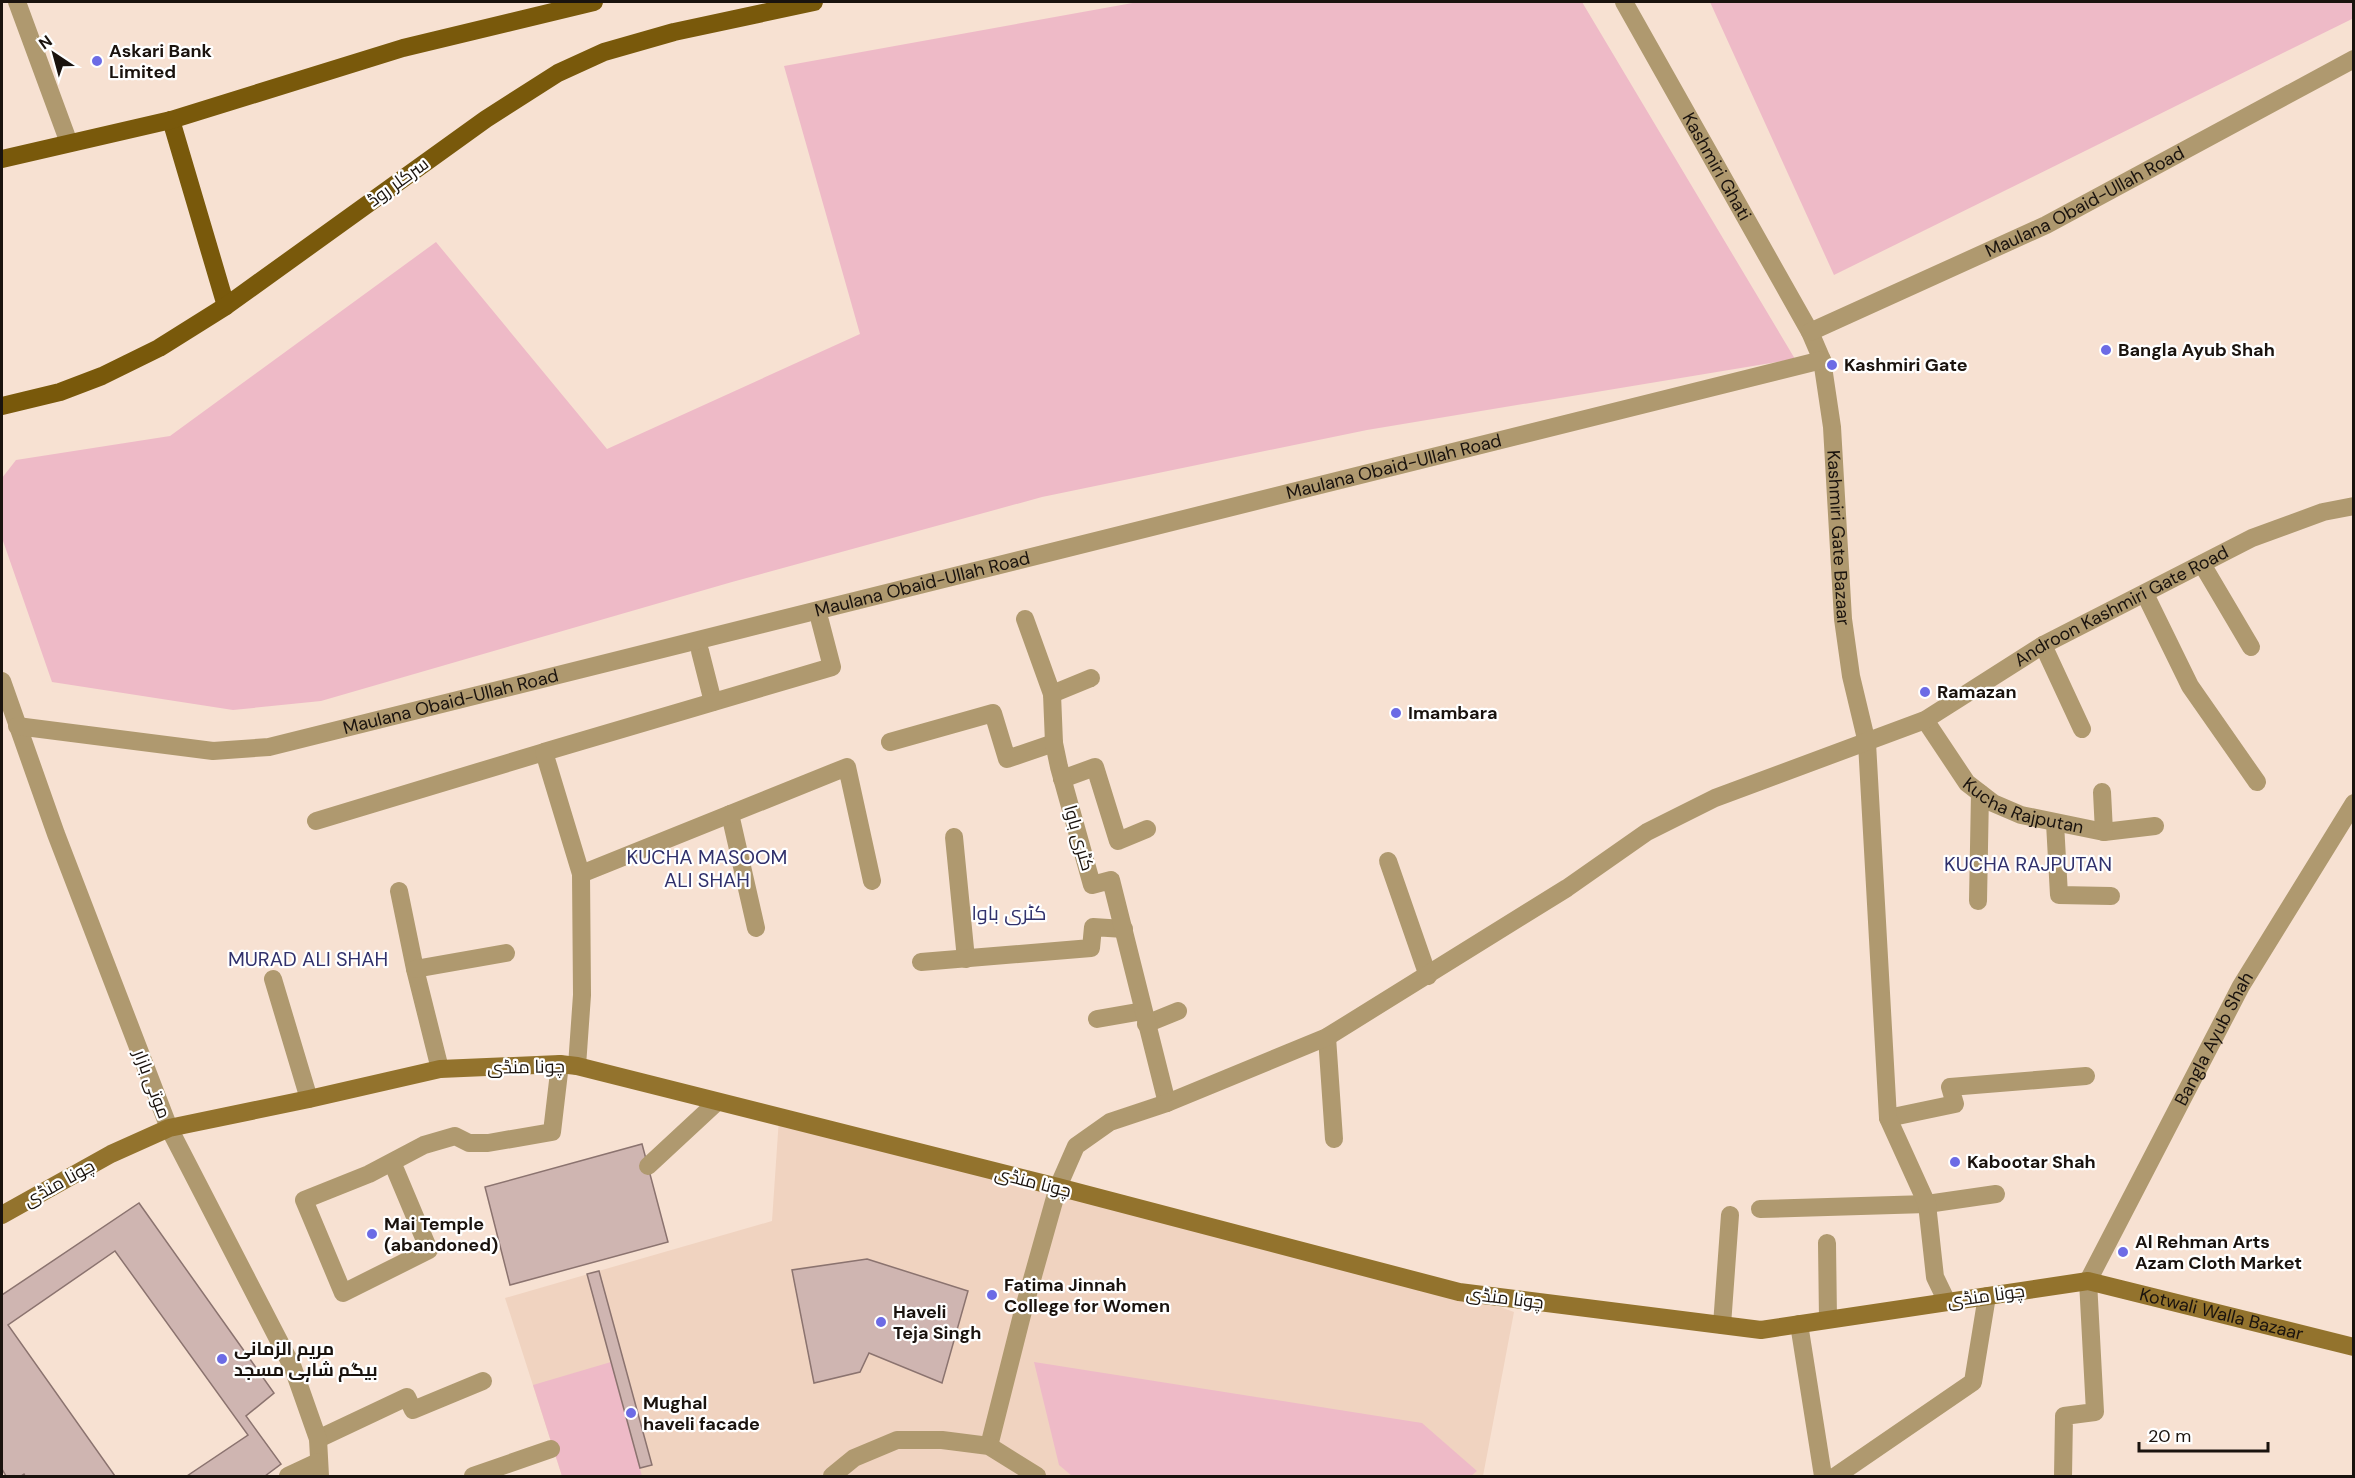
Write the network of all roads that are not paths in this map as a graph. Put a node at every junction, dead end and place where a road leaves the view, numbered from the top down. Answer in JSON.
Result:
{"nodes":[{"id":1,"x":16,"y":2,"type":"edge"},
{"id":2,"x":594,"y":2,"type":"edge"},
{"id":3,"x":814,"y":2,"type":"edge"},
{"id":4,"x":1624,"y":2,"type":"edge"},
{"id":5,"x":2354,"y":58,"type":"edge"},
{"id":6,"x":171,"y":120,"type":"junction"},
{"id":7,"x":69,"y":143,"type":"junction"},
{"id":8,"x":2,"y":159,"type":"edge"},
{"id":9,"x":226,"y":306,"type":"junction"},
{"id":10,"x":1810,"y":332,"type":"junction"},
{"id":11,"x":1822,"y":360,"type":"junction"},
{"id":12,"x":2,"y":406,"type":"edge"},
{"id":13,"x":2354,"y":506,"type":"edge"},
{"id":14,"x":2202,"y":564,"type":"junction"},
{"id":15,"x":2145,"y":594,"type":"junction"},
{"id":16,"x":1025,"y":619,"type":"dead end"},
{"id":17,"x":820,"y":621,"type":"dead end"},
{"id":18,"x":2043,"y":645,"type":"junction"},
{"id":19,"x":2251,"y":647,"type":"dead end"},
{"id":20,"x":700,"y":651,"type":"dead end"},
{"id":21,"x":1091,"y":678,"type":"dead end"},
{"id":22,"x":2,"y":681,"type":"edge"},
{"id":23,"x":1052,"y":694,"type":"junction"},
{"id":24,"x":713,"y":702,"type":"junction"},
{"id":25,"x":1925,"y":720,"type":"junction"},
{"id":26,"x":17,"y":726,"type":"junction"},
{"id":27,"x":2082,"y":729,"type":"dead end"},
{"id":28,"x":890,"y":742,"type":"dead end"},
{"id":29,"x":1054,"y":743,"type":"junction"},
{"id":30,"x":1868,"y":743,"type":"junction"},
{"id":31,"x":544,"y":752,"type":"junction"},
{"id":32,"x":1062,"y":779,"type":"junction"},
{"id":33,"x":2257,"y":782,"type":"dead end"},
{"id":34,"x":2102,"y":792,"type":"dead end"},
{"id":35,"x":1980,"y":793,"type":"junction"},
{"id":36,"x":2354,"y":802,"type":"edge"},
{"id":37,"x":730,"y":814,"type":"junction"},
{"id":38,"x":316,"y":821,"type":"dead end"},
{"id":39,"x":2055,"y":823,"type":"junction"},
{"id":40,"x":2155,"y":826,"type":"dead end"},
{"id":41,"x":1147,"y":829,"type":"dead end"},
{"id":42,"x":2104,"y":832,"type":"junction"},
{"id":43,"x":954,"y":837,"type":"dead end"},
{"id":44,"x":1388,"y":861,"type":"dead end"},
{"id":45,"x":581,"y":874,"type":"junction"},
{"id":46,"x":872,"y":881,"type":"dead end"},
{"id":47,"x":399,"y":891,"type":"dead end"},
{"id":48,"x":2111,"y":896,"type":"dead end"},
{"id":49,"x":1978,"y":901,"type":"dead end"},
{"id":50,"x":756,"y":928,"type":"dead end"},
{"id":51,"x":1124,"y":929,"type":"junction"},
{"id":52,"x":506,"y":953,"type":"dead end"},
{"id":53,"x":966,"y":959,"type":"junction"},
{"id":54,"x":921,"y":962,"type":"dead end"},
{"id":55,"x":415,"y":969,"type":"junction"},
{"id":56,"x":1428,"y":976,"type":"junction"},
{"id":57,"x":273,"y":978,"type":"dead end"},
{"id":58,"x":1178,"y":1011,"type":"dead end"},
{"id":59,"x":1144,"y":1017,"type":"junction"},
{"id":60,"x":1097,"y":1019,"type":"dead end"},
{"id":61,"x":1327,"y":1037,"type":"junction"},
{"id":62,"x":568,"y":1065,"type":"junction"},
{"id":63,"x":440,"y":1068,"type":"junction"},
{"id":64,"x":2086,"y":1076,"type":"dead end"},
{"id":65,"x":309,"y":1099,"type":"junction"},
{"id":66,"x":717,"y":1102,"type":"junction"},
{"id":67,"x":1167,"y":1103,"type":"junction"},
{"id":68,"x":1888,"y":1118,"type":"junction"},
{"id":69,"x":169,"y":1128,"type":"junction"},
{"id":70,"x":1334,"y":1139,"type":"dead end"},
{"id":71,"x":392,"y":1162,"type":"junction"},
{"id":72,"x":648,"y":1166,"type":"dead end"},
{"id":73,"x":1058,"y":1187,"type":"junction"},
{"id":74,"x":1996,"y":1194,"type":"dead end"},
{"id":75,"x":1927,"y":1204,"type":"junction"},
{"id":76,"x":1760,"y":1209,"type":"dead end"},
{"id":77,"x":2,"y":1215,"type":"edge"},
{"id":78,"x":1730,"y":1215,"type":"dead end"},
{"id":79,"x":1827,"y":1244,"type":"dead end"},
{"id":80,"x":2088,"y":1281,"type":"junction"},
{"id":81,"x":1987,"y":1296,"type":"junction"},
{"id":82,"x":1947,"y":1302,"type":"junction"},
{"id":83,"x":1828,"y":1319,"type":"junction"},
{"id":84,"x":1799,"y":1324,"type":"junction"},
{"id":85,"x":1722,"y":1325,"type":"junction"},
{"id":86,"x":2354,"y":1347,"type":"edge"},
{"id":87,"x":483,"y":1381,"type":"dead end"},
{"id":88,"x":318,"y":1439,"type":"junction"},
{"id":89,"x":988,"y":1446,"type":"junction"},
{"id":90,"x":551,"y":1449,"type":"dead end"},
{"id":91,"x":319,"y":1469,"type":"edge"},
{"id":92,"x":288,"y":1476,"type":"edge"},
{"id":93,"x":473,"y":1476,"type":"edge"},
{"id":94,"x":832,"y":1476,"type":"edge"},
{"id":95,"x":1037,"y":1476,"type":"edge"},
{"id":96,"x":1823,"y":1476,"type":"edge"},
{"id":97,"x":1836,"y":1476,"type":"edge"},
{"id":98,"x":2063,"y":1476,"type":"edge"}],
"edges":[{"from":1,"to":7,"type":"street"},
{"from":2,"to":6,"type":"main road"},
{"from":3,"to":9,"type":"main road","name":"سرکلر روڈ"},
{"from":4,"to":10,"type":"street","name":"Kashmiri Ghati"},
{"from":5,"to":10,"type":"street","name":"Maulana Obaid-Ullah Road"},
{"from":6,"to":7,"type":"main road"},
{"from":6,"to":9,"type":"main road"},
{"from":7,"to":8,"type":"main road"},
{"from":9,"to":12,"type":"main road","name":"سرکلر روڈ"},
{"from":10,"to":11,"type":"street","name":"Kashmiri Gate Bazaar"},
{"from":11,"to":26,"type":"street","name":"Maulana Obaid-Ullah Road"},
{"from":11,"to":30,"type":"street","name":"Kashmiri Gate Bazaar"},
{"from":13,"to":14,"type":"street","name":"Androon Kashmiri Gate Road"},
{"from":14,"to":15,"type":"street","name":"Androon Kashmiri Gate Road"},
{"from":14,"to":19,"type":"street"},
{"from":15,"to":18,"type":"street","name":"Androon Kashmiri Gate Road"},
{"from":15,"to":33,"type":"street"},
{"from":16,"to":23,"type":"street","name":"کٹری باوا"},
{"from":17,"to":24,"type":"street"},
{"from":18,"to":25,"type":"street","name":"Androon Kashmiri Gate Road"},
{"from":18,"to":27,"type":"street"},
{"from":20,"to":24,"type":"street"},
{"from":21,"to":23,"type":"street"},
{"from":22,"to":26,"type":"street","name":"موتی بازار"},
{"from":23,"to":29,"type":"street","name":"کٹری باوا"},
{"from":24,"to":31,"type":"street"},
{"from":25,"to":30,"type":"street","name":"Androon Kashmiri Gate Road"},
{"from":25,"to":35,"type":"street","name":"Kucha Rajputan"},
{"from":26,"to":69,"type":"street","name":"موتی بازار"},
{"from":28,"to":29,"type":"street"},
{"from":29,"to":32,"type":"street","name":"کٹری باوا"},
{"from":30,"to":56,"type":"street","name":"Androon Kashmiri Gate Road"},
{"from":30,"to":68,"type":"street","name":"Kashmiri Gate Bazaar"},
{"from":31,"to":38,"type":"street"},
{"from":31,"to":45,"type":"street"},
{"from":32,"to":41,"type":"street"},
{"from":32,"to":51,"type":"street","name":"کٹری باوا"},
{"from":34,"to":42,"type":"street"},
{"from":35,"to":39,"type":"street","name":"Kucha Rajputan"},
{"from":35,"to":49,"type":"street"},
{"from":36,"to":80,"type":"street","name":"Bangla Ayub Shah"},
{"from":37,"to":45,"type":"street"},
{"from":37,"to":46,"type":"street"},
{"from":37,"to":50,"type":"street"},
{"from":39,"to":42,"type":"street","name":"Kucha Rajputan"},
{"from":39,"to":48,"type":"street"},
{"from":40,"to":42,"type":"street","name":"Kucha Rajputan"},
{"from":43,"to":53,"type":"street"},
{"from":44,"to":56,"type":"street"},
{"from":45,"to":62,"type":"street"},
{"from":47,"to":55,"type":"street"},
{"from":51,"to":53,"type":"street"},
{"from":51,"to":59,"type":"street","name":"کٹری باوا"},
{"from":52,"to":55,"type":"street"},
{"from":53,"to":54,"type":"street"},
{"from":55,"to":63,"type":"street"},
{"from":56,"to":61,"type":"street","name":"Androon Kashmiri Gate Road"},
{"from":57,"to":65,"type":"street"},
{"from":58,"to":59,"type":"street"},
{"from":59,"to":60,"type":"street"},
{"from":59,"to":67,"type":"street","name":"کٹری باوا"},
{"from":61,"to":67,"type":"street","name":"Androon Kashmiri Gate Road"},
{"from":61,"to":70,"type":"street"},
{"from":62,"to":63,"type":"street","name":"چونا منڈی"},
{"from":62,"to":66,"type":"street","name":"چونا منڈی"},
{"from":62,"to":71,"type":"street"},
{"from":63,"to":65,"type":"street","name":"چونا منڈی"},
{"from":64,"to":68,"type":"street"},
{"from":65,"to":69,"type":"street","name":"چونا منڈی"},
{"from":66,"to":72,"type":"street"},
{"from":66,"to":73,"type":"street","name":"چونا منڈی"},
{"from":67,"to":73,"type":"street","name":"Androon Kashmiri Gate Road"},
{"from":68,"to":75,"type":"street"},
{"from":69,"to":77,"type":"street","name":"چونا منڈی"},
{"from":69,"to":88,"type":"street","name":"موتی بازار"},
{"from":71,"to":71,"type":"street"},
{"from":73,"to":85,"type":"street","name":"چونا منڈی"},
{"from":73,"to":89,"type":"street","name":"Androon Kashmiri Gate Road"},
{"from":74,"to":75,"type":"street"},
{"from":75,"to":76,"type":"street"},
{"from":75,"to":82,"type":"street"},
{"from":78,"to":85,"type":"street"},
{"from":79,"to":83,"type":"street"},
{"from":80,"to":81,"type":"street","name":"چونا منڈی"},
{"from":80,"to":86,"type":"street","name":"Kotwali Walla Bazaar"},
{"from":80,"to":98,"type":"street"},
{"from":81,"to":82,"type":"street","name":"چونا منڈی"},
{"from":81,"to":97,"type":"street"},
{"from":82,"to":83,"type":"street","name":"چونا منڈی"},
{"from":83,"to":84,"type":"street","name":"چونا منڈی"},
{"from":84,"to":85,"type":"street","name":"چونا منڈی"},
{"from":84,"to":96,"type":"street"},
{"from":87,"to":88,"type":"street"},
{"from":88,"to":91,"type":"street","name":"موتی بازار"},
{"from":89,"to":94,"type":"street"},
{"from":89,"to":95,"type":"street"},
{"from":90,"to":93,"type":"street"},
{"from":91,"to":92,"type":"street"}]}
